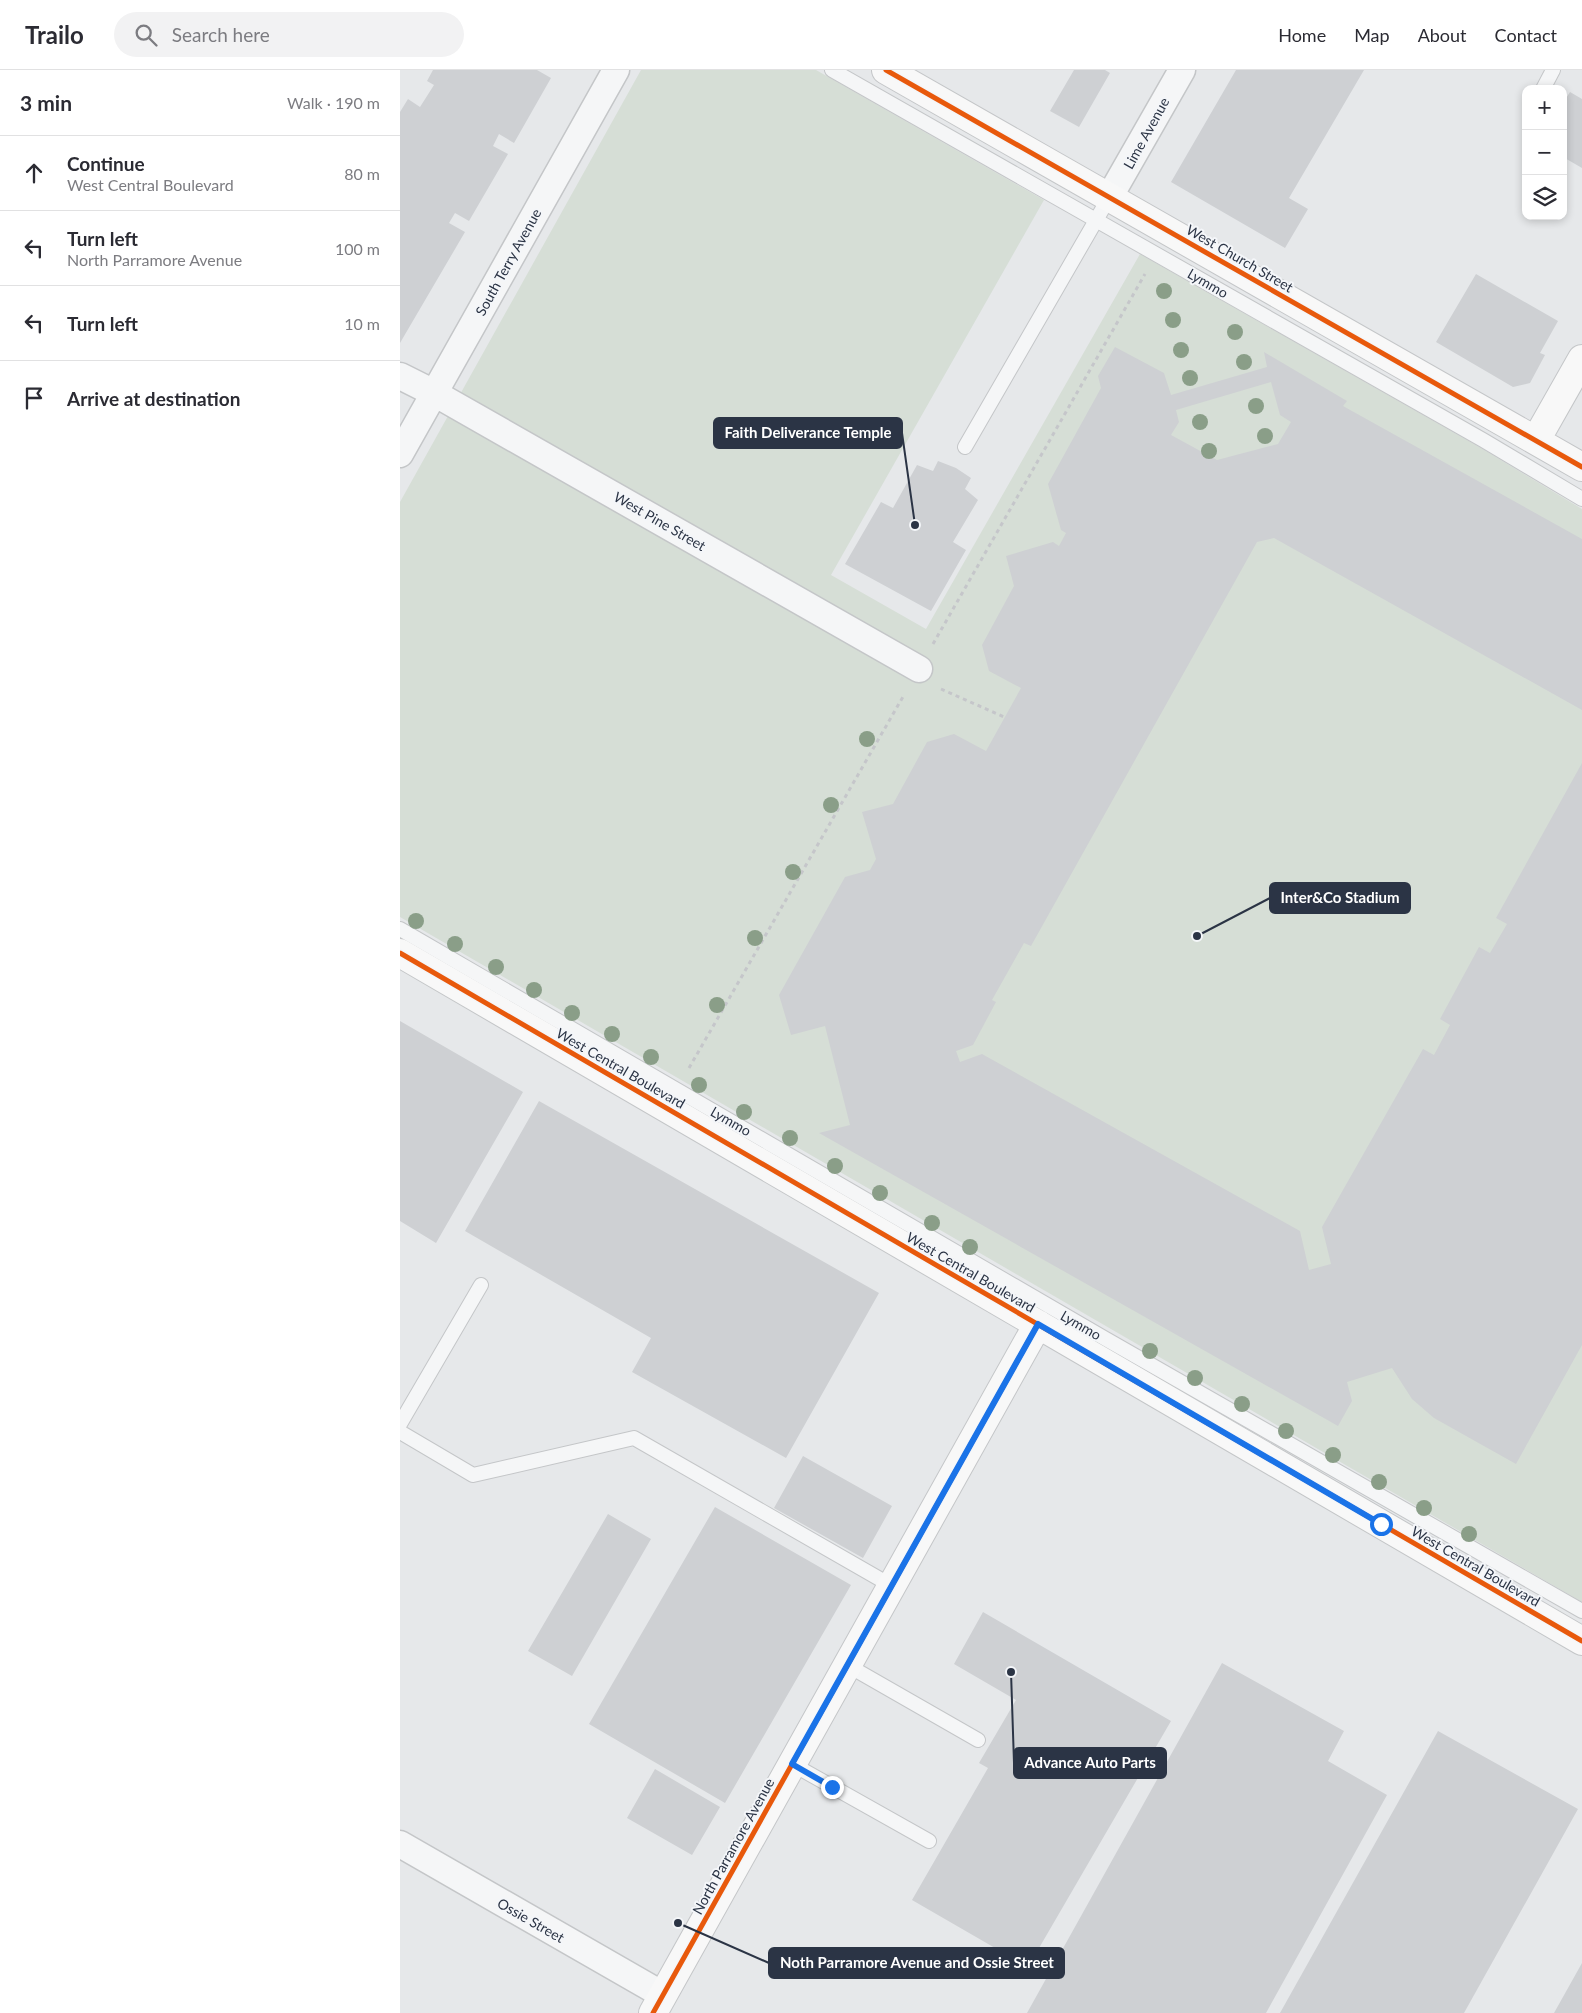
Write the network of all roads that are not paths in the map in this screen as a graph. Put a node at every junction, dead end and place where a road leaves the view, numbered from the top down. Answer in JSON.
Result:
{"nodes":[{"id":1,"x":616,"y":70,"type":"edge"},
{"id":2,"x":832,"y":70,"type":"edge"},
{"id":3,"x":886,"y":70,"type":"edge"},
{"id":4,"x":1182,"y":70,"type":"edge"},
{"id":5,"x":1553,"y":70,"type":"edge"},
{"id":6,"x":1545,"y":85,"type":"edge"},
{"id":7,"x":1110,"y":196,"type":"junction"},
{"id":8,"x":1096,"y":220,"type":"junction"},
{"id":9,"x":1582,"y":359,"type":"edge"},
{"id":10,"x":400,"y":376,"type":"edge"},
{"id":11,"x":434,"y":393,"type":"junction"},
{"id":12,"x":1536,"y":440,"type":"junction"},
{"id":13,"x":966,"y":447,"type":"dead end"},
{"id":14,"x":400,"y":454,"type":"edge"},
{"id":15,"x":1582,"y":467,"type":"edge"},
{"id":16,"x":1582,"y":499,"type":"edge"},
{"id":17,"x":926,"y":677,"type":"road end"},
{"id":18,"x":400,"y":929,"type":"edge"},
{"id":19,"x":400,"y":953,"type":"edge"},
{"id":20,"x":481,"y":1285,"type":"dead end"},
{"id":21,"x":1038,"y":1324,"type":"junction"},
{"id":22,"x":400,"y":1424,"type":"edge"},
{"id":23,"x":400,"y":1432,"type":"edge"},
{"id":24,"x":892,"y":1586,"type":"junction"},
{"id":25,"x":1582,"y":1611,"type":"edge"},
{"id":26,"x":1582,"y":1641,"type":"edge"},
{"id":27,"x":847,"y":1665,"type":"junction"},
{"id":28,"x":978,"y":1740,"type":"dead end"},
{"id":29,"x":792,"y":1764,"type":"junction"},
{"id":30,"x":929,"y":1841,"type":"dead end"},
{"id":31,"x":400,"y":1844,"type":"edge"},
{"id":32,"x":658,"y":2004,"type":"edge"}],
"edges":[{"from":1,"to":11,"type":"street","name":"South Terry Avenue"},
{"from":2,"to":8,"type":"lane","name":"Lymmo"},
{"from":3,"to":7,"type":"street","name":"West Church Street"},
{"from":4,"to":7,"type":"street","name":"Lime Avenue"},
{"from":5,"to":6,"type":"lane"},
{"from":7,"to":8,"type":"lane"},
{"from":7,"to":12,"type":"street","name":"West Church Street"},
{"from":8,"to":13,"type":"lane"},
{"from":8,"to":16,"type":"lane","name":"Lymmo"},
{"from":9,"to":12,"type":"street"},
{"from":10,"to":11,"type":"street","name":"West Pine Street"},
{"from":11,"to":14,"type":"street","name":"South Terry Avenue"},
{"from":11,"to":17,"type":"street","name":"West Pine Street"},
{"from":12,"to":15,"type":"street","name":"West Church Street"},
{"from":18,"to":25,"type":"lane","name":"Lymmo"},
{"from":19,"to":21,"type":"street","name":"West Central Boulevard"},
{"from":20,"to":22,"type":"lane"},
{"from":21,"to":24,"type":"street","name":"North Parramore Avenue"},
{"from":21,"to":26,"type":"street","name":"West Central Boulevard"},
{"from":23,"to":24,"type":"lane"},
{"from":24,"to":27,"type":"street","name":"North Parramore Avenue"},
{"from":27,"to":28,"type":"lane"},
{"from":27,"to":29,"type":"street","name":"North Parramore Avenue"},
{"from":29,"to":30,"type":"lane"},
{"from":29,"to":32,"type":"street","name":"North Parramore Avenue"},
{"from":31,"to":32,"type":"street","name":"Ossie Street"}]}
